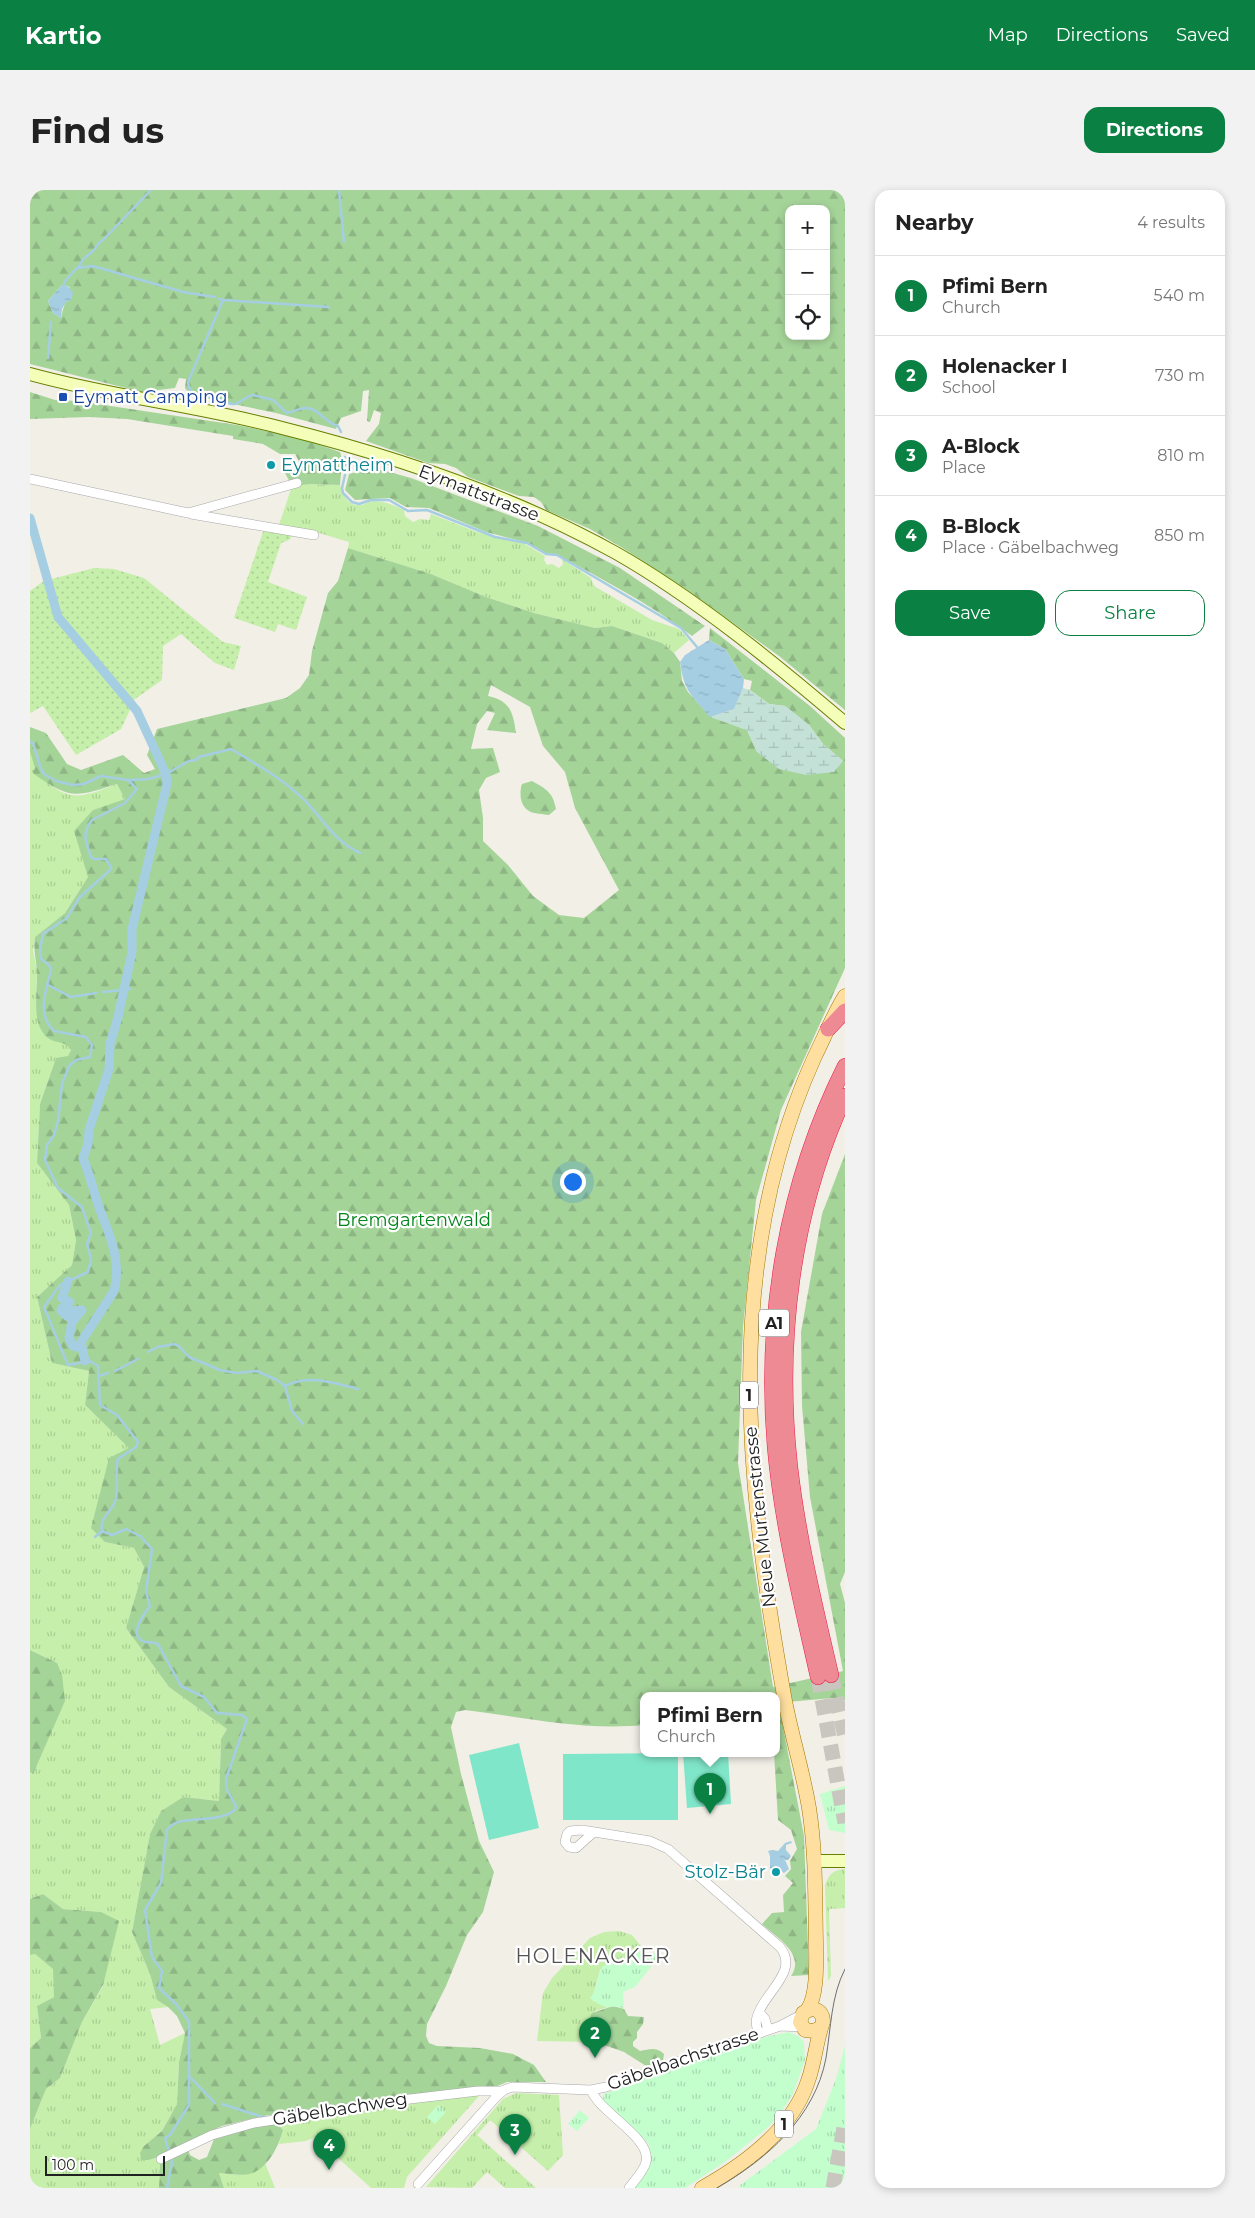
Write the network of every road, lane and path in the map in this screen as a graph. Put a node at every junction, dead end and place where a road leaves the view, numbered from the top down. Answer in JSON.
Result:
{"nodes":[{"id":1,"x":30,"y":374,"type":"edge"},
{"id":2,"x":30,"y":479,"type":"edge"},
{"id":3,"x":297,"y":483,"type":"dead end"},
{"id":4,"x":188,"y":513,"type":"junction"},
{"id":5,"x":314,"y":535,"type":"dead end"},
{"id":6,"x":845,"y":723,"type":"edge"},
{"id":7,"x":845,"y":988,"type":"edge"},
{"id":8,"x":843,"y":1004,"type":"edge"},
{"id":9,"x":828,"y":1029,"type":"joint"},
{"id":10,"x":845,"y":1066,"type":"edge"},
{"id":11,"x":845,"y":1096,"type":"edge"},
{"id":12,"x":594,"y":1832,"type":"dead end"},
{"id":13,"x":815,"y":1861,"type":"junction"},
{"id":14,"x":845,"y":1861,"type":"edge"},
{"id":15,"x":808,"y":2019,"type":"junction"},
{"id":16,"x":763,"y":2032,"type":"junction"},
{"id":17,"x":816,"y":2046,"type":"junction"},
{"id":18,"x":591,"y":2090,"type":"junction"},
{"id":19,"x":502,"y":2091,"type":"junction"},
{"id":20,"x":161,"y":2159,"type":"dead end"},
{"id":21,"x":714,"y":2183,"type":"edge"},
{"id":22,"x":418,"y":2187,"type":"edge"},
{"id":23,"x":629,"y":2188,"type":"edge"},
{"id":24,"x":702,"y":2188,"type":"edge"}],
"edges":[{"from":1,"to":6,"type":"main road","name":"Eymattstrasse"},
{"from":2,"to":4,"type":"street"},
{"from":3,"to":4,"type":"street"},
{"from":4,"to":5,"type":"street"},
{"from":7,"to":8,"type":"main road"},
{"from":8,"to":9,"type":"highway"},
{"from":9,"to":13,"type":"main road","name":"Neue Murtenstrasse","number":"1"},
{"from":10,"to":11,"type":"highway","number":"A1"},
{"from":12,"to":16,"type":"street"},
{"from":13,"to":14,"type":"main road"},
{"from":13,"to":15,"type":"main road","name":"Neue Murtenstrasse","number":"1"},
{"from":15,"to":16,"type":"street","name":"Gäbelbachstrasse"},
{"from":15,"to":17,"type":"main road"},
{"from":15,"to":17,"type":"main road","name":"Neue Murtenstrasse","number":"1"},
{"from":16,"to":18,"type":"street","name":"Gäbelbachstrasse"},
{"from":17,"to":21,"type":"main road","number":"1"},
{"from":18,"to":19,"type":"street","name":"Gäbelbachstrasse"},
{"from":18,"to":23,"type":"street"},
{"from":19,"to":20,"type":"street","name":"Gäbelbachweg"},
{"from":19,"to":22,"type":"street"},
{"from":21,"to":24,"type":"main road","number":"1"}]}
